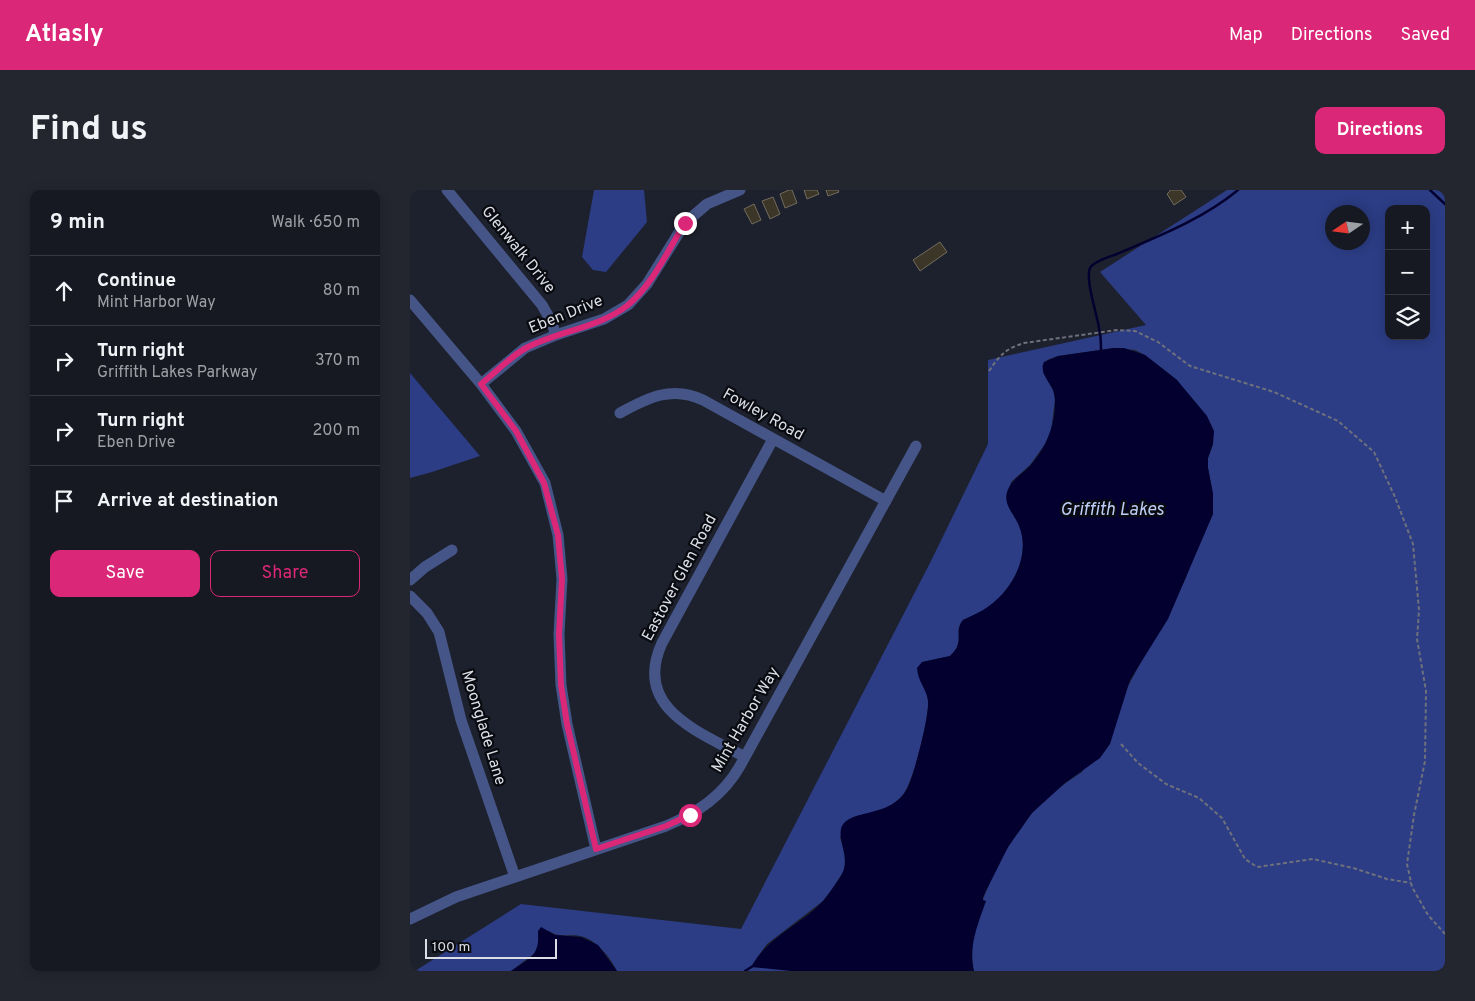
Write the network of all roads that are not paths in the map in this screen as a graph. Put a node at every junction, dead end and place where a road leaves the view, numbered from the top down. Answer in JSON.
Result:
{"nodes":[{"id":1,"x":447,"y":190,"type":"edge"},
{"id":2,"x":740,"y":190,"type":"edge"},
{"id":3,"x":410,"y":300,"type":"edge"},
{"id":4,"x":556,"y":335,"type":"junction"},
{"id":5,"x":481,"y":384,"type":"junction"},
{"id":6,"x":620,"y":413,"type":"dead end"},
{"id":7,"x":773,"y":439,"type":"junction"},
{"id":8,"x":916,"y":446,"type":"dead end"},
{"id":9,"x":886,"y":501,"type":"junction"},
{"id":10,"x":452,"y":550,"type":"dead end"},
{"id":11,"x":410,"y":580,"type":"edge"},
{"id":12,"x":410,"y":596,"type":"edge"},
{"id":13,"x":745,"y":757,"type":"junction"},
{"id":14,"x":596,"y":849,"type":"junction"},
{"id":15,"x":515,"y":876,"type":"junction"},
{"id":16,"x":410,"y":918,"type":"edge"}],
"edges":[{"from":1,"to":4,"type":"street","name":"Glenwalk Drive"},
{"from":2,"to":4,"type":"street","name":"Eben Drive"},
{"from":3,"to":5,"type":"street"},
{"from":4,"to":5,"type":"street","name":"Eben Drive"},
{"from":5,"to":14,"type":"street"},
{"from":6,"to":7,"type":"street","name":"Fowley Road"},
{"from":7,"to":9,"type":"street","name":"Fowley Road"},
{"from":7,"to":13,"type":"street","name":"Eastover Glen Road"},
{"from":8,"to":9,"type":"street","name":"Mint Harbor Way"},
{"from":9,"to":13,"type":"street","name":"Mint Harbor Way"},
{"from":10,"to":11,"type":"street"},
{"from":12,"to":15,"type":"street","name":"Moonglade Lane"},
{"from":13,"to":14,"type":"street","name":"Mint Harbor Way"},
{"from":14,"to":15,"type":"street","name":"Mint Harbor Way"},
{"from":15,"to":16,"type":"street","name":"Mint Harbor Way"}]}
